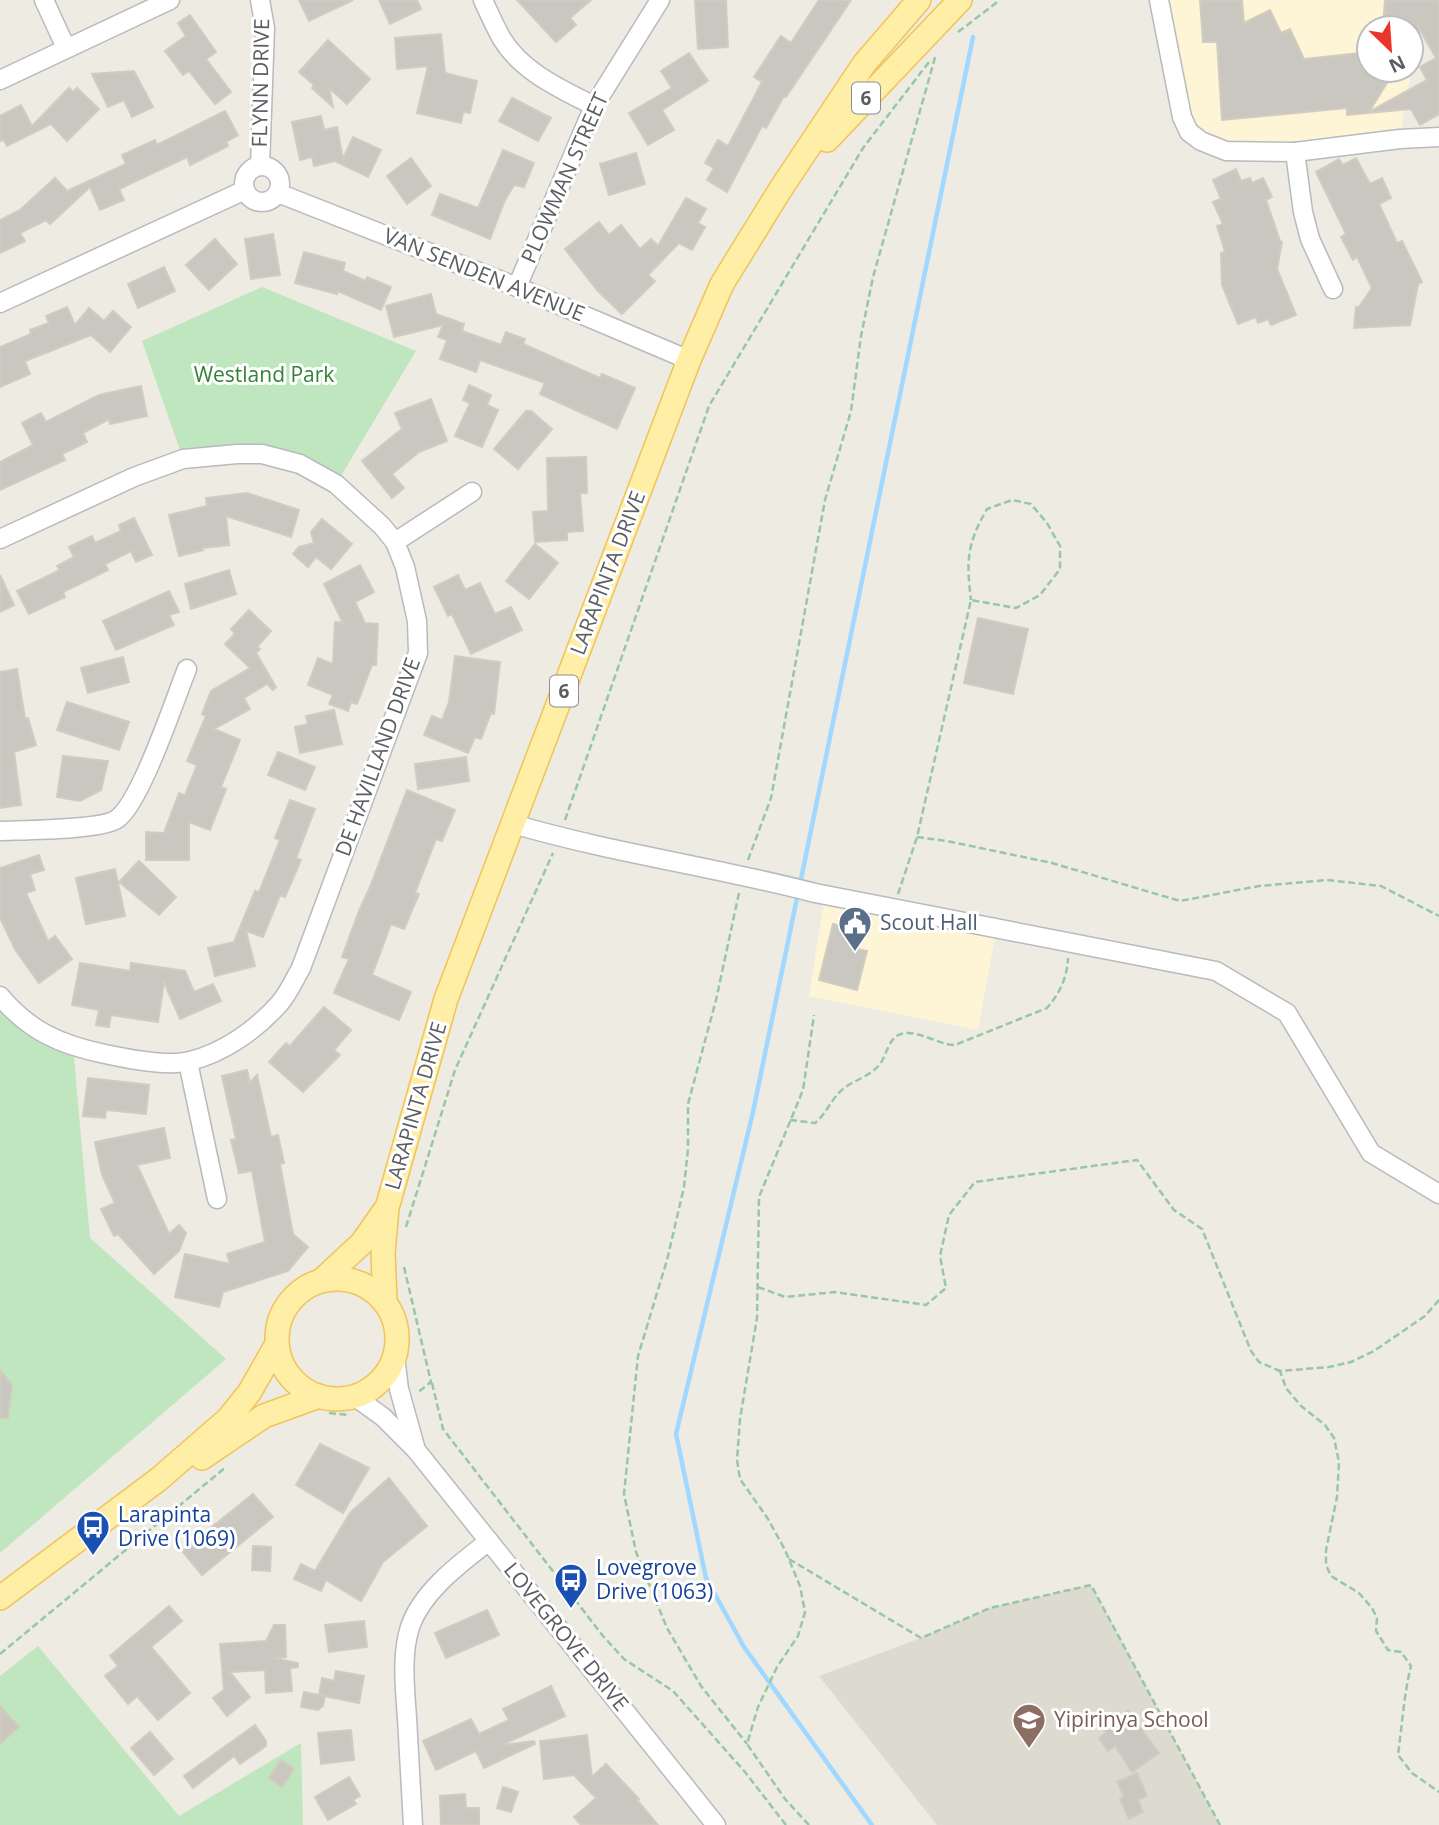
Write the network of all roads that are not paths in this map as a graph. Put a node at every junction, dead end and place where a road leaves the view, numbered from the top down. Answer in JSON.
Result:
{"nodes":[{"id":1,"x":44,"y":0,"type":"edge"},
{"id":2,"x":170,"y":0,"type":"edge"},
{"id":3,"x":260,"y":0,"type":"edge"},
{"id":4,"x":483,"y":0,"type":"edge"},
{"id":5,"x":660,"y":0,"type":"edge"},
{"id":6,"x":919,"y":0,"type":"edge"},
{"id":7,"x":1158,"y":0,"type":"edge"},
{"id":8,"x":953,"y":2,"type":"edge"},
{"id":9,"x":66,"y":48,"type":"junction"},
{"id":10,"x":0,"y":80,"type":"edge"},
{"id":11,"x":594,"y":106,"type":"junction"},
{"id":12,"x":1439,"y":137,"type":"edge"},
{"id":13,"x":1295,"y":152,"type":"junction"},
{"id":14,"x":260,"y":166,"type":"junction"},
{"id":15,"x":245,"y":190,"type":"junction"},
{"id":16,"x":780,"y":190,"type":"junction"},
{"id":17,"x":278,"y":193,"type":"junction"},
{"id":18,"x":517,"y":287,"type":"junction"},
{"id":19,"x":1333,"y":289,"type":"dead end"},
{"id":20,"x":0,"y":303,"type":"edge"},
{"id":21,"x":688,"y":360,"type":"junction"},
{"id":22,"x":472,"y":492,"type":"dead end"},
{"id":23,"x":0,"y":539,"type":"edge"},
{"id":24,"x":395,"y":542,"type":"junction"},
{"id":25,"x":187,"y":669,"type":"dead end"},
{"id":26,"x":513,"y":824,"type":"junction"},
{"id":27,"x":0,"y":831,"type":"edge"},
{"id":28,"x":0,"y":996,"type":"edge"},
{"id":29,"x":188,"y":1062,"type":"junction"},
{"id":30,"x":1439,"y":1194,"type":"edge"},
{"id":31,"x":217,"y":1199,"type":"dead end"},
{"id":32,"x":387,"y":1208,"type":"junction"},
{"id":33,"x":321,"y":1281,"type":"junction"},
{"id":34,"x":385,"y":1301,"type":"junction"},
{"id":35,"x":277,"y":1344,"type":"junction"},
{"id":36,"x":395,"y":1357,"type":"junction"},
{"id":37,"x":354,"y":1396,"type":"junction"},
{"id":38,"x":325,"y":1408,"type":"junction"},
{"id":39,"x":416,"y":1450,"type":"junction"},
{"id":40,"x":489,"y":1541,"type":"junction"},
{"id":41,"x":0,"y":1598,"type":"edge"},
{"id":42,"x":413,"y":1825,"type":"edge"},
{"id":43,"x":716,"y":1825,"type":"edge"}],
"edges":[{"from":1,"to":9,"type":"street"},
{"from":2,"to":9,"type":"street"},
{"from":3,"to":14,"type":"street","name":"FLYNN DRIVE"},
{"from":4,"to":11,"type":"street"},
{"from":5,"to":11,"type":"street","name":"PLOWMAN STREET"},
{"from":6,"to":16,"type":"main road","name":"LARAPINTA DRIVE","number":"6"},
{"from":7,"to":13,"type":"street"},
{"from":8,"to":16,"type":"main road","name":"LARAPINTA DRIVE","number":"6"},
{"from":9,"to":10,"type":"street"},
{"from":11,"to":18,"type":"street","name":"PLOWMAN STREET"},
{"from":12,"to":13,"type":"street"},
{"from":13,"to":19,"type":"street"},
{"from":14,"to":15,"type":"street"},
{"from":14,"to":17,"type":"street"},
{"from":15,"to":17,"type":"street"},
{"from":15,"to":20,"type":"street"},
{"from":16,"to":21,"type":"main road","name":"LARAPINTA DRIVE","number":"6"},
{"from":17,"to":18,"type":"street","name":"VAN SENDEN AVENUE"},
{"from":18,"to":21,"type":"street","name":"VAN SENDEN AVENUE"},
{"from":21,"to":26,"type":"main road","name":"LARAPINTA DRIVE","number":"6"},
{"from":22,"to":24,"type":"street"},
{"from":23,"to":24,"type":"street","name":"DE HAVILLAND DRIVE"},
{"from":24,"to":29,"type":"street","name":"DE HAVILLAND DRIVE"},
{"from":25,"to":27,"type":"street"},
{"from":26,"to":30,"type":"street"},
{"from":26,"to":32,"type":"main road","name":"LARAPINTA DRIVE","number":"6"},
{"from":28,"to":29,"type":"street","name":"DE HAVILLAND DRIVE"},
{"from":29,"to":31,"type":"street"},
{"from":32,"to":33,"type":"main road","name":"LARAPINTA DRIVE","number":"6"},
{"from":32,"to":34,"type":"main road","name":"LARAPINTA DRIVE","number":"6"},
{"from":33,"to":34,"type":"main road"},
{"from":33,"to":35,"type":"main road","number":"6"},
{"from":34,"to":36,"type":"main road","number":"6"},
{"from":35,"to":38,"type":"main road"},
{"from":35,"to":41,"type":"main road","number":"6"},
{"from":36,"to":37,"type":"main road"},
{"from":36,"to":39,"type":"street","name":"LOVEGROVE DRIVE"},
{"from":37,"to":38,"type":"main road","number":"6"},
{"from":37,"to":39,"type":"street","name":"LOVEGROVE DRIVE"},
{"from":38,"to":41,"type":"main road","number":"6"},
{"from":39,"to":40,"type":"street","name":"LOVEGROVE DRIVE"},
{"from":40,"to":42,"type":"street"},
{"from":40,"to":43,"type":"street","name":"LOVEGROVE DRIVE"}]}
